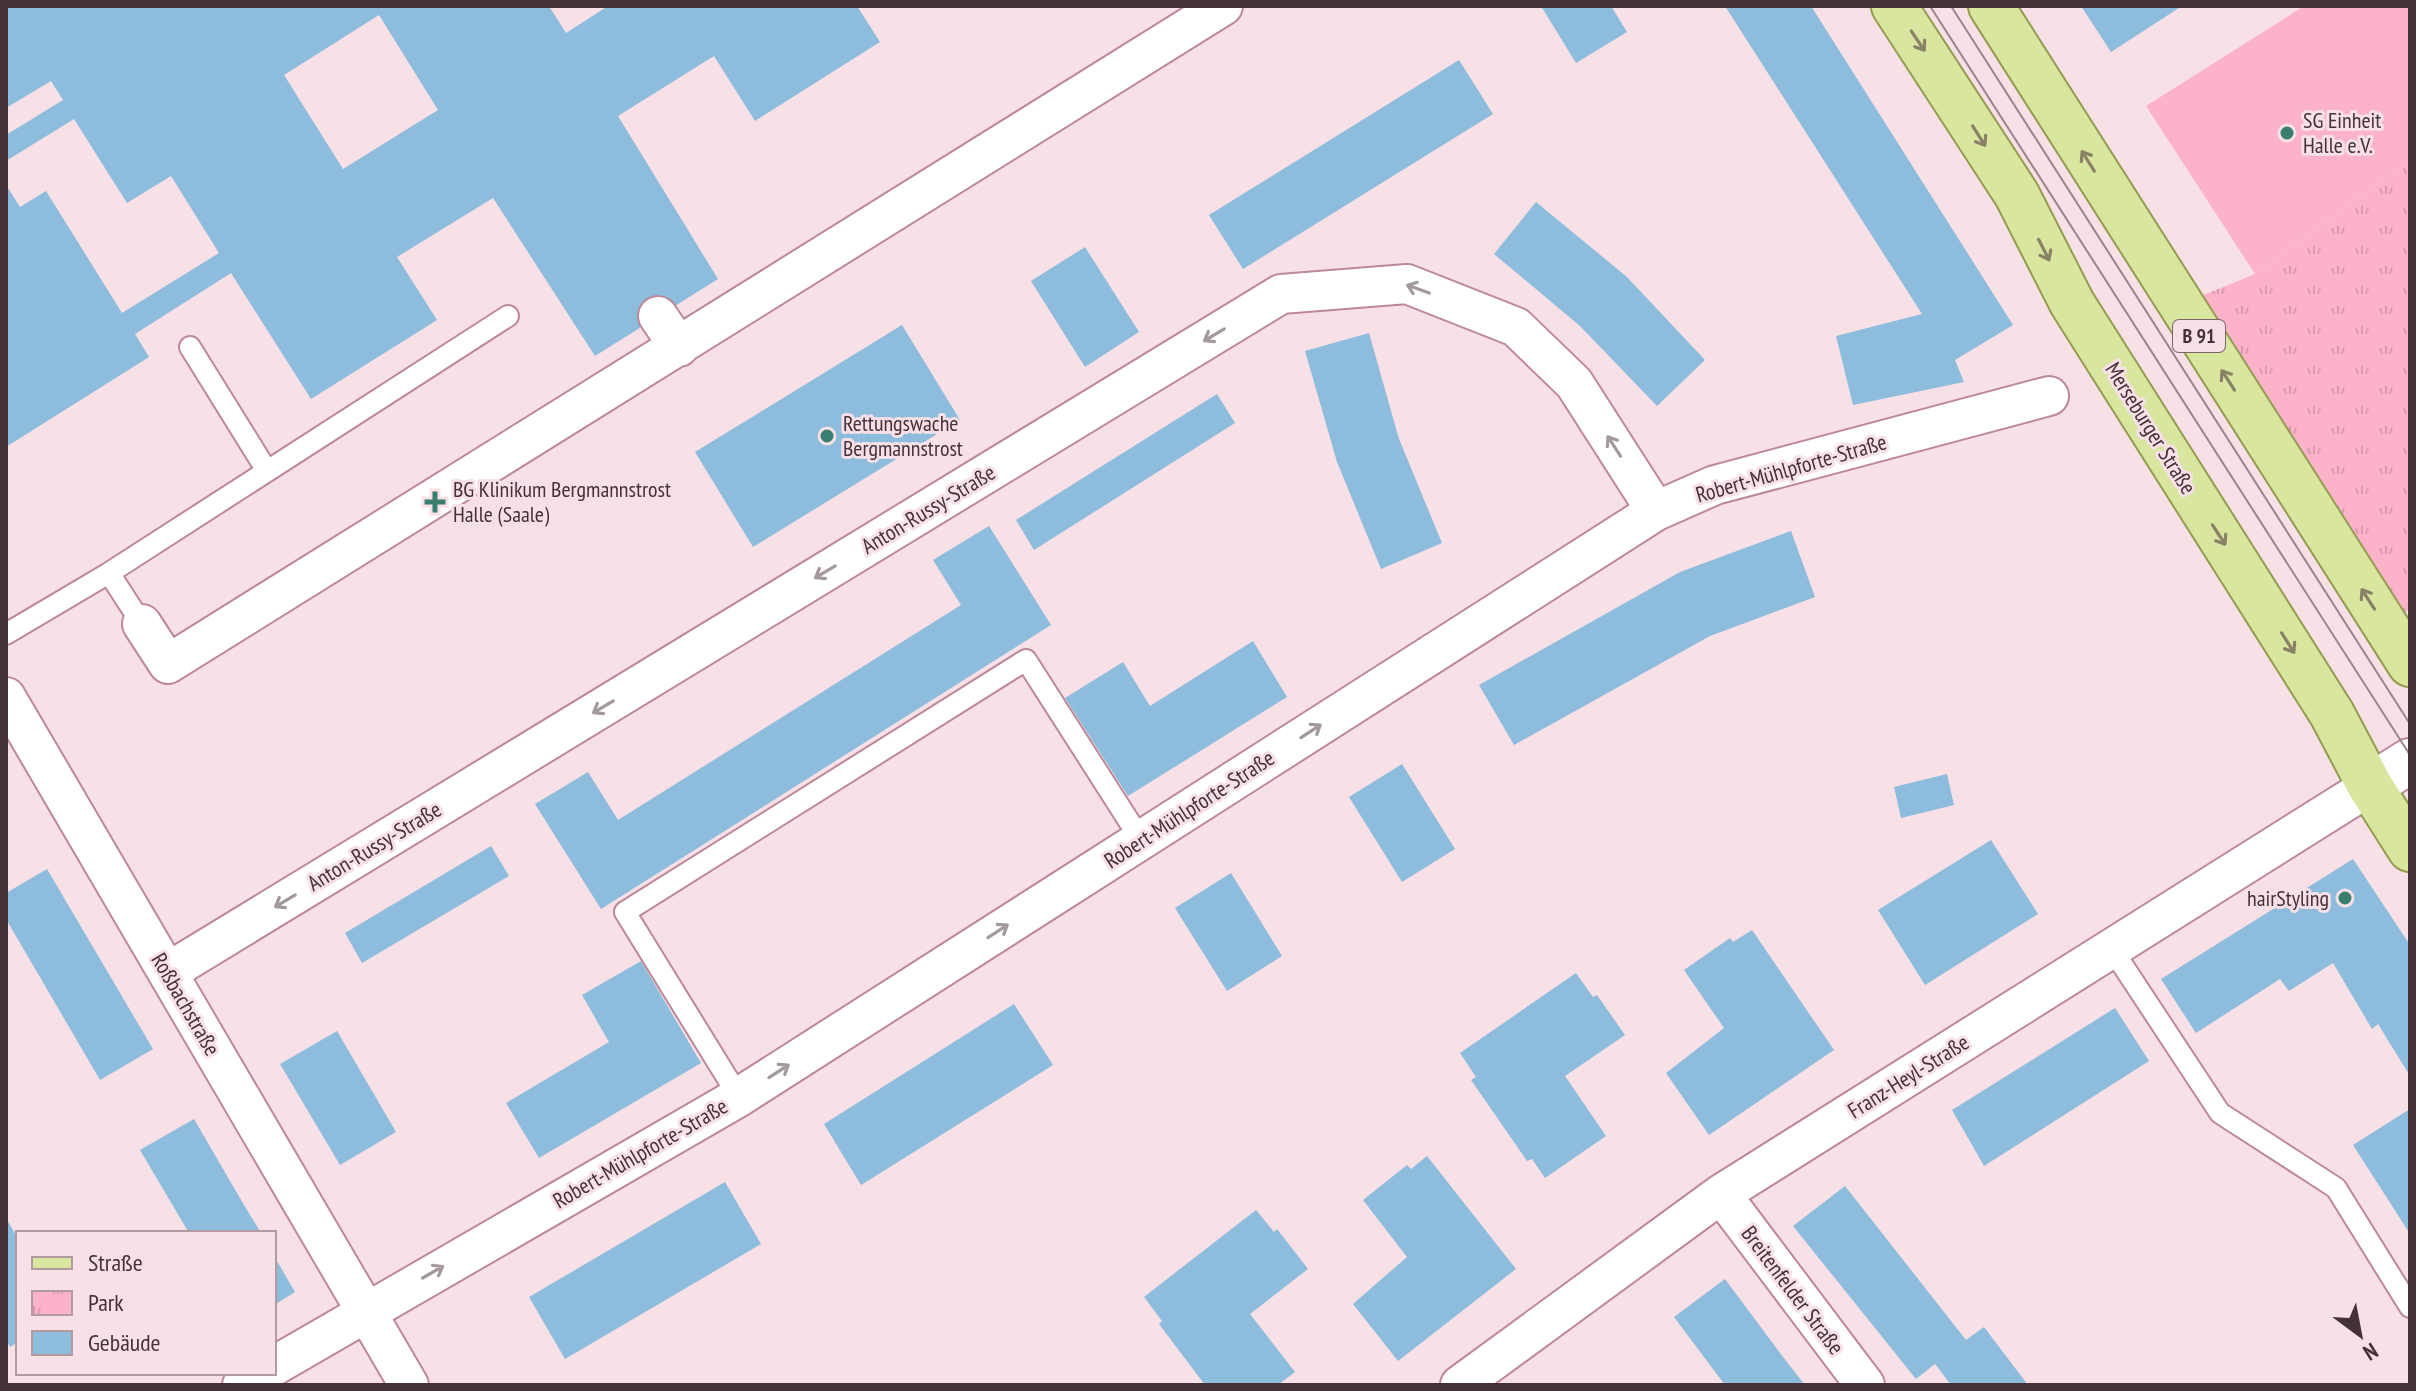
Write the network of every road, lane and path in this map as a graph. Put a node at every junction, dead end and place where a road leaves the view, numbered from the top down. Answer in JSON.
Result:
{"nodes":[{"id":1,"x":1223,"y":6,"type":"edge"},
{"id":2,"x":1894,"y":6,"type":"edge"},
{"id":3,"x":1991,"y":6,"type":"edge"},
{"id":4,"x":508,"y":316,"type":"dead end"},
{"id":5,"x":658,"y":316,"type":"dead end"},
{"id":6,"x":190,"y":347,"type":"dead end"},
{"id":7,"x":679,"y":347,"type":"junction"},
{"id":8,"x":2049,"y":396,"type":"dead end"},
{"id":9,"x":267,"y":471,"type":"junction"},
{"id":10,"x":1656,"y":511,"type":"junction"},
{"id":11,"x":109,"y":573,"type":"junction"},
{"id":12,"x":142,"y":624,"type":"joint"},
{"id":13,"x":6,"y":634,"type":"edge"},
{"id":14,"x":2410,"y":664,"type":"edge"},
{"id":15,"x":6,"y":697,"type":"edge"},
{"id":16,"x":2410,"y":761,"type":"edge"},
{"id":17,"x":2370,"y":786,"type":"junction"},
{"id":18,"x":1141,"y":840,"type":"junction"},
{"id":19,"x":2410,"y":849,"type":"edge"},
{"id":20,"x":2112,"y":949,"type":"junction"},
{"id":21,"x":168,"y":972,"type":"junction"},
{"id":22,"x":739,"y":1097,"type":"junction"},
{"id":23,"x":1721,"y":1194,"type":"junction"},
{"id":24,"x":2410,"y":1307,"type":"edge"},
{"id":25,"x":365,"y":1310,"type":"junction"},
{"id":26,"x":276,"y":1365,"type":"edge"},
{"id":27,"x":409,"y":1385,"type":"edge"},
{"id":28,"x":1460,"y":1385,"type":"edge"},
{"id":29,"x":1865,"y":1385,"type":"edge"}],
"edges":[{"from":1,"to":7,"type":"street"},
{"from":2,"to":17,"type":"main road","name":"Merseburger Straße","one_way":true},
{"from":14,"to":3,"type":"main road","number":"B 91","one_way":true},
{"from":4,"to":9,"type":"lane"},
{"from":5,"to":7,"type":"street"},
{"from":6,"to":9,"type":"lane"},
{"from":7,"to":12,"type":"street"},
{"from":8,"to":10,"type":"street","name":"Robert-Mühlpforte-Straße"},
{"from":9,"to":11,"type":"lane"},
{"from":18,"to":10,"type":"street","name":"Robert-Mühlpforte-Straße","one_way":true},
{"from":10,"to":21,"type":"street","name":"Anton-Russy-Straße","one_way":true},
{"from":11,"to":12,"type":"lane"},
{"from":11,"to":13,"type":"lane"},
{"from":15,"to":21,"type":"street","name":"Roßbachstraße"},
{"from":16,"to":17,"type":"street"},
{"from":17,"to":19,"type":"main road","name":"Merseburger Straße"},
{"from":17,"to":20,"type":"street","name":"Franz-Heyl-Straße"},
{"from":22,"to":18,"type":"street","name":"Robert-Mühlpforte-Straße","one_way":true},
{"from":18,"to":22,"type":"lane"},
{"from":20,"to":23,"type":"street","name":"Franz-Heyl-Straße"},
{"from":20,"to":24,"type":"lane"},
{"from":21,"to":25,"type":"street","name":"Roßbachstraße"},
{"from":25,"to":22,"type":"street","name":"Robert-Mühlpforte-Straße","one_way":true},
{"from":23,"to":28,"type":"street","name":"Franz-Heyl-Straße"},
{"from":23,"to":29,"type":"street","name":"Breitenfelder Straße"},
{"from":25,"to":26,"type":"street"},
{"from":25,"to":27,"type":"street","name":"Roßbachstraße"}]}
